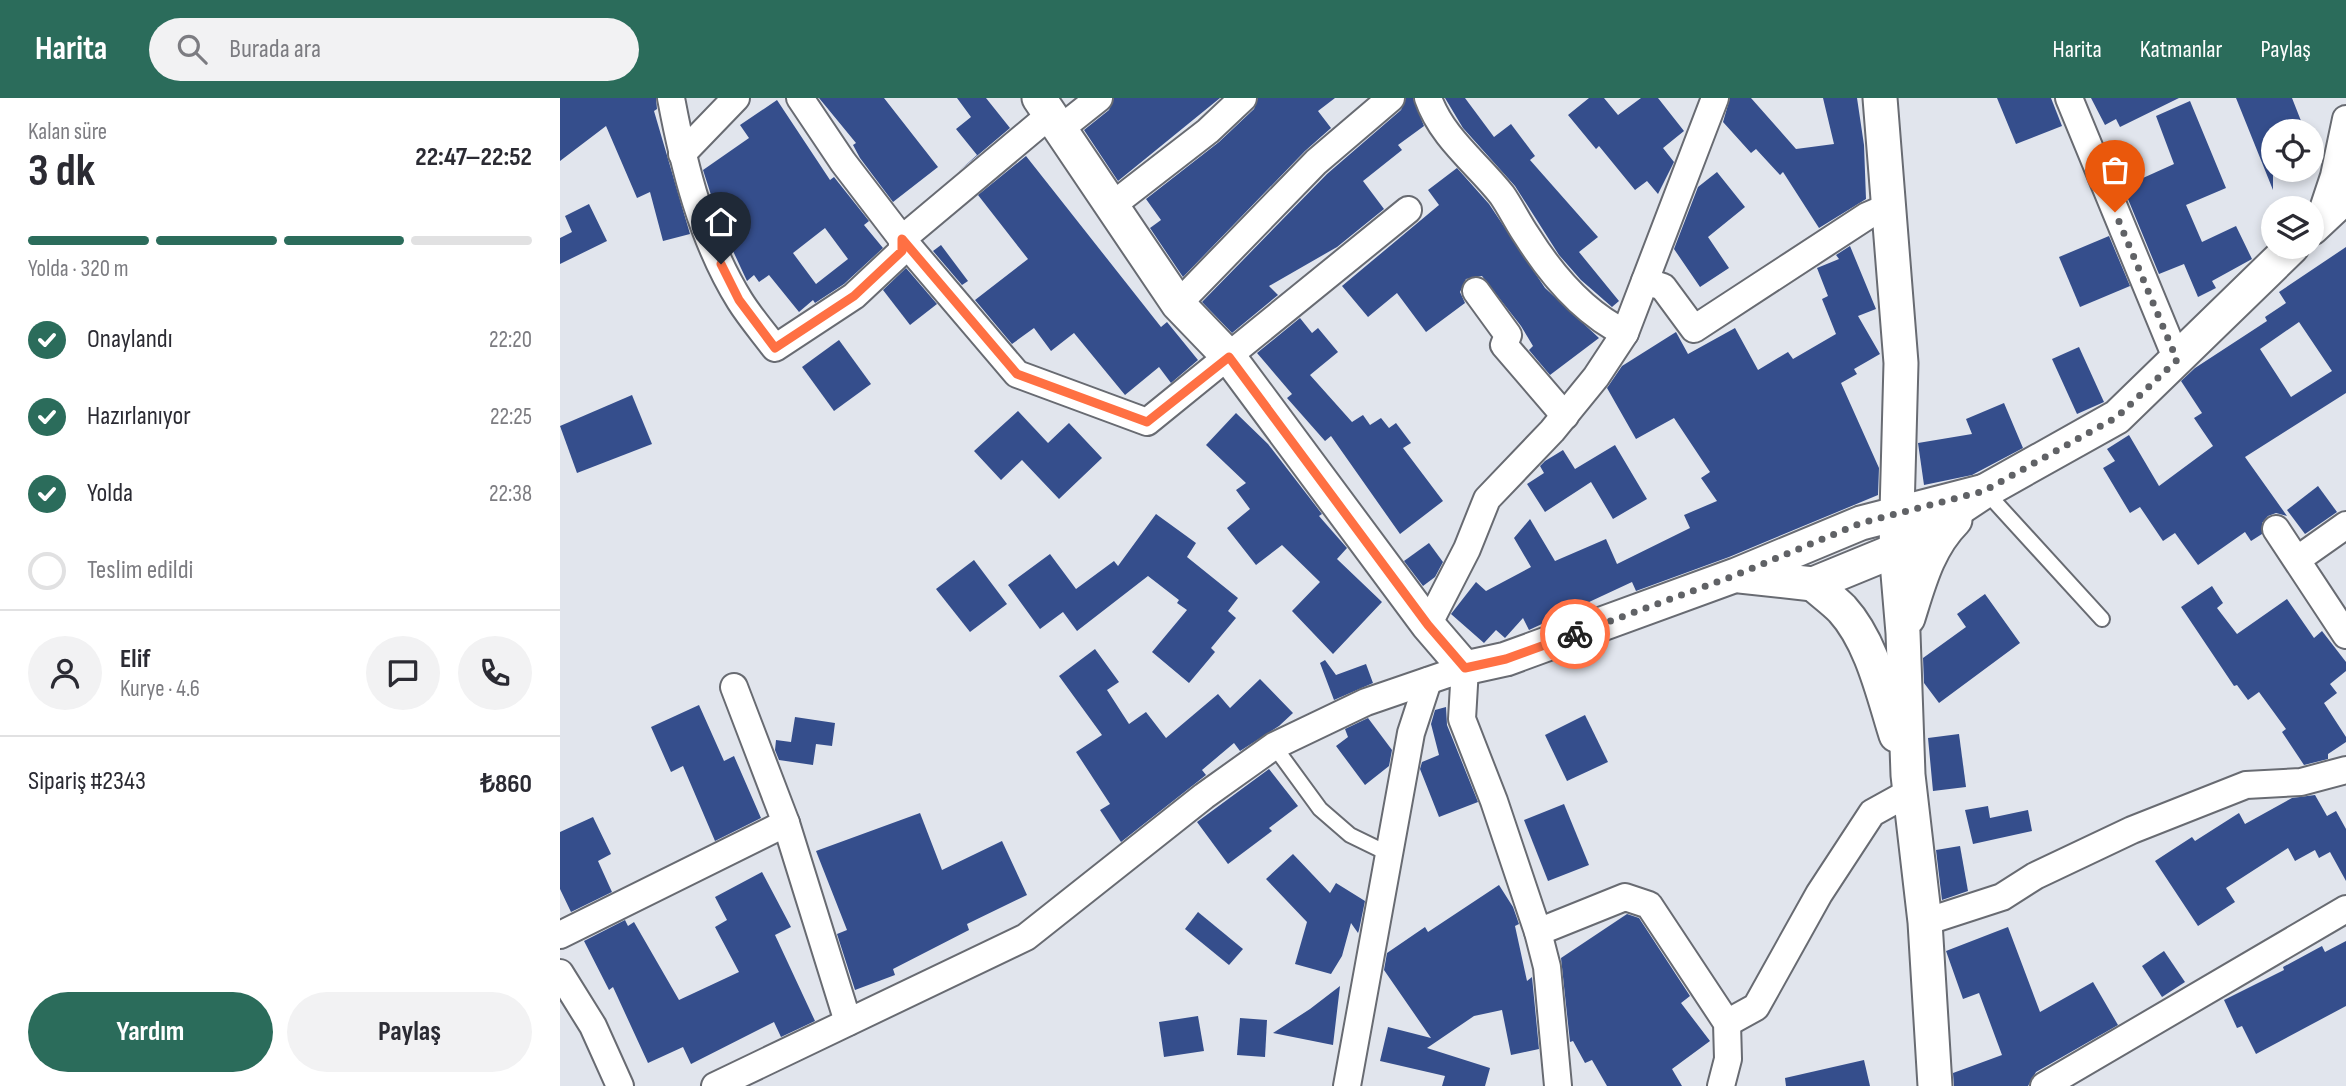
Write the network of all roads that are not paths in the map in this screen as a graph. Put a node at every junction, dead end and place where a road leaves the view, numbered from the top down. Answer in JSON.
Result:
{"nodes":[{"id":1,"x":671,"y":98,"type":"edge"},
{"id":2,"x":736,"y":98,"type":"edge"},
{"id":3,"x":800,"y":98,"type":"edge"},
{"id":4,"x":1099,"y":98,"type":"edge"},
{"id":5,"x":1243,"y":98,"type":"edge"},
{"id":6,"x":1391,"y":98,"type":"edge"},
{"id":7,"x":1428,"y":98,"type":"edge"},
{"id":8,"x":1716,"y":98,"type":"edge"},
{"id":9,"x":1880,"y":98,"type":"edge"},
{"id":10,"x":2068,"y":98,"type":"edge"},
{"id":11,"x":1050,"y":114,"type":"edge"},
{"id":12,"x":2346,"y":119,"type":"edge"},
{"id":13,"x":682,"y":154,"type":"junction"},
{"id":14,"x":2346,"y":196,"type":"edge"},
{"id":15,"x":2324,"y":202,"type":"edge"},
{"id":16,"x":1110,"y":207,"type":"junction"},
{"id":17,"x":1888,"y":207,"type":"junction"},
{"id":18,"x":1408,"y":210,"type":"dead end"},
{"id":19,"x":2324,"y":217,"type":"edge"},
{"id":20,"x":902,"y":239,"type":"junction"},
{"id":21,"x":2280,"y":259,"type":"edge"},
{"id":22,"x":1645,"y":281,"type":"junction"},
{"id":23,"x":1476,"y":291,"type":"dead end"},
{"id":24,"x":1178,"y":304,"type":"junction"},
{"id":25,"x":1625,"y":333,"type":"junction"},
{"id":26,"x":1229,"y":357,"type":"junction"},
{"id":27,"x":2177,"y":360,"type":"junction"},
{"id":28,"x":1565,"y":416,"type":"junction"},
{"id":29,"x":1984,"y":491,"type":"junction"},
{"id":30,"x":1899,"y":512,"type":"junction"},
{"id":31,"x":2346,"y":525,"type":"edge"},
{"id":32,"x":2276,"y":529,"type":"dead end"},
{"id":33,"x":1896,"y":550,"type":"junction"},
{"id":34,"x":2298,"y":559,"type":"junction"},
{"id":35,"x":1736,"y":575,"type":"junction"},
{"id":36,"x":1812,"y":584,"type":"junction"},
{"id":37,"x":2102,"y":620,"type":"dead end"},
{"id":38,"x":1428,"y":625,"type":"junction"},
{"id":39,"x":1903,"y":633,"type":"junction"},
{"id":40,"x":2346,"y":635,"type":"edge"},
{"id":41,"x":1465,"y":668,"type":"junction"},
{"id":42,"x":1428,"y":681,"type":"junction"},
{"id":43,"x":734,"y":687,"type":"dead end"},
{"id":44,"x":1274,"y":746,"type":"junction"},
{"id":45,"x":2346,"y":770,"type":"edge"},
{"id":46,"x":1909,"y":783,"type":"junction"},
{"id":47,"x":786,"y":823,"type":"junction"},
{"id":48,"x":1389,"y":854,"type":"junction"},
{"id":49,"x":2346,"y":909,"type":"edge"},
{"id":50,"x":1925,"y":922,"type":"junction"},
{"id":51,"x":1538,"y":932,"type":"junction"},
{"id":52,"x":560,"y":935,"type":"edge"},
{"id":53,"x":560,"y":974,"type":"edge"},
{"id":54,"x":848,"y":1022,"type":"junction"},
{"id":55,"x":1727,"y":1023,"type":"junction"},
{"id":56,"x":620,"y":1086,"type":"edge"},
{"id":57,"x":715,"y":1086,"type":"edge"},
{"id":58,"x":1347,"y":1086,"type":"edge"},
{"id":59,"x":1558,"y":1086,"type":"edge"},
{"id":60,"x":1721,"y":1086,"type":"edge"},
{"id":61,"x":1935,"y":1086,"type":"edge"},
{"id":62,"x":2044,"y":1086,"type":"edge"}],
"edges":[{"from":1,"to":13,"type":"street"},
{"from":2,"to":13,"type":"street"},
{"from":3,"to":20,"type":"street"},
{"from":4,"to":11,"type":"street"},
{"from":5,"to":16,"type":"street"},
{"from":6,"to":24,"type":"street"},
{"from":7,"to":25,"type":"street"},
{"from":8,"to":22,"type":"street"},
{"from":9,"to":17,"type":"street"},
{"from":10,"to":27,"type":"street"},
{"from":11,"to":16,"type":"street"},
{"from":11,"to":20,"type":"street"},
{"from":12,"to":15,"type":"street"},
{"from":13,"to":20,"type":"street"},
{"from":14,"to":19,"type":"street"},
{"from":16,"to":24,"type":"street"},
{"from":17,"to":22,"type":"street"},
{"from":17,"to":30,"type":"street"},
{"from":18,"to":26,"type":"street"},
{"from":20,"to":26,"type":"street"},
{"from":21,"to":27,"type":"street"},
{"from":22,"to":25,"type":"street"},
{"from":23,"to":28,"type":"street"},
{"from":24,"to":26,"type":"street"},
{"from":25,"to":28,"type":"street"},
{"from":26,"to":38,"type":"street"},
{"from":27,"to":29,"type":"street"},
{"from":28,"to":38,"type":"street"},
{"from":29,"to":30,"type":"street"},
{"from":29,"to":33,"type":"street"},
{"from":29,"to":37,"type":"lane"},
{"from":29,"to":39,"type":"street"},
{"from":30,"to":33,"type":"street"},
{"from":30,"to":35,"type":"street"},
{"from":31,"to":34,"type":"street"},
{"from":32,"to":34,"type":"street"},
{"from":33,"to":36,"type":"street"},
{"from":33,"to":39,"type":"street"},
{"from":34,"to":40,"type":"street"},
{"from":35,"to":36,"type":"street"},
{"from":35,"to":41,"type":"street"},
{"from":36,"to":46,"type":"street"},
{"from":38,"to":41,"type":"street"},
{"from":39,"to":46,"type":"street"},
{"from":41,"to":42,"type":"street"},
{"from":41,"to":51,"type":"street"},
{"from":42,"to":44,"type":"street"},
{"from":42,"to":48,"type":"street"},
{"from":43,"to":47,"type":"street"},
{"from":44,"to":48,"type":"lane"},
{"from":44,"to":54,"type":"street"},
{"from":45,"to":50,"type":"street"},
{"from":46,"to":50,"type":"street"},
{"from":46,"to":55,"type":"street"},
{"from":47,"to":52,"type":"street"},
{"from":47,"to":54,"type":"street"},
{"from":48,"to":58,"type":"street"},
{"from":49,"to":62,"type":"street"},
{"from":50,"to":61,"type":"street"},
{"from":51,"to":55,"type":"street"},
{"from":51,"to":59,"type":"street"},
{"from":53,"to":56,"type":"street"},
{"from":54,"to":57,"type":"street"},
{"from":55,"to":60,"type":"street"}]}
